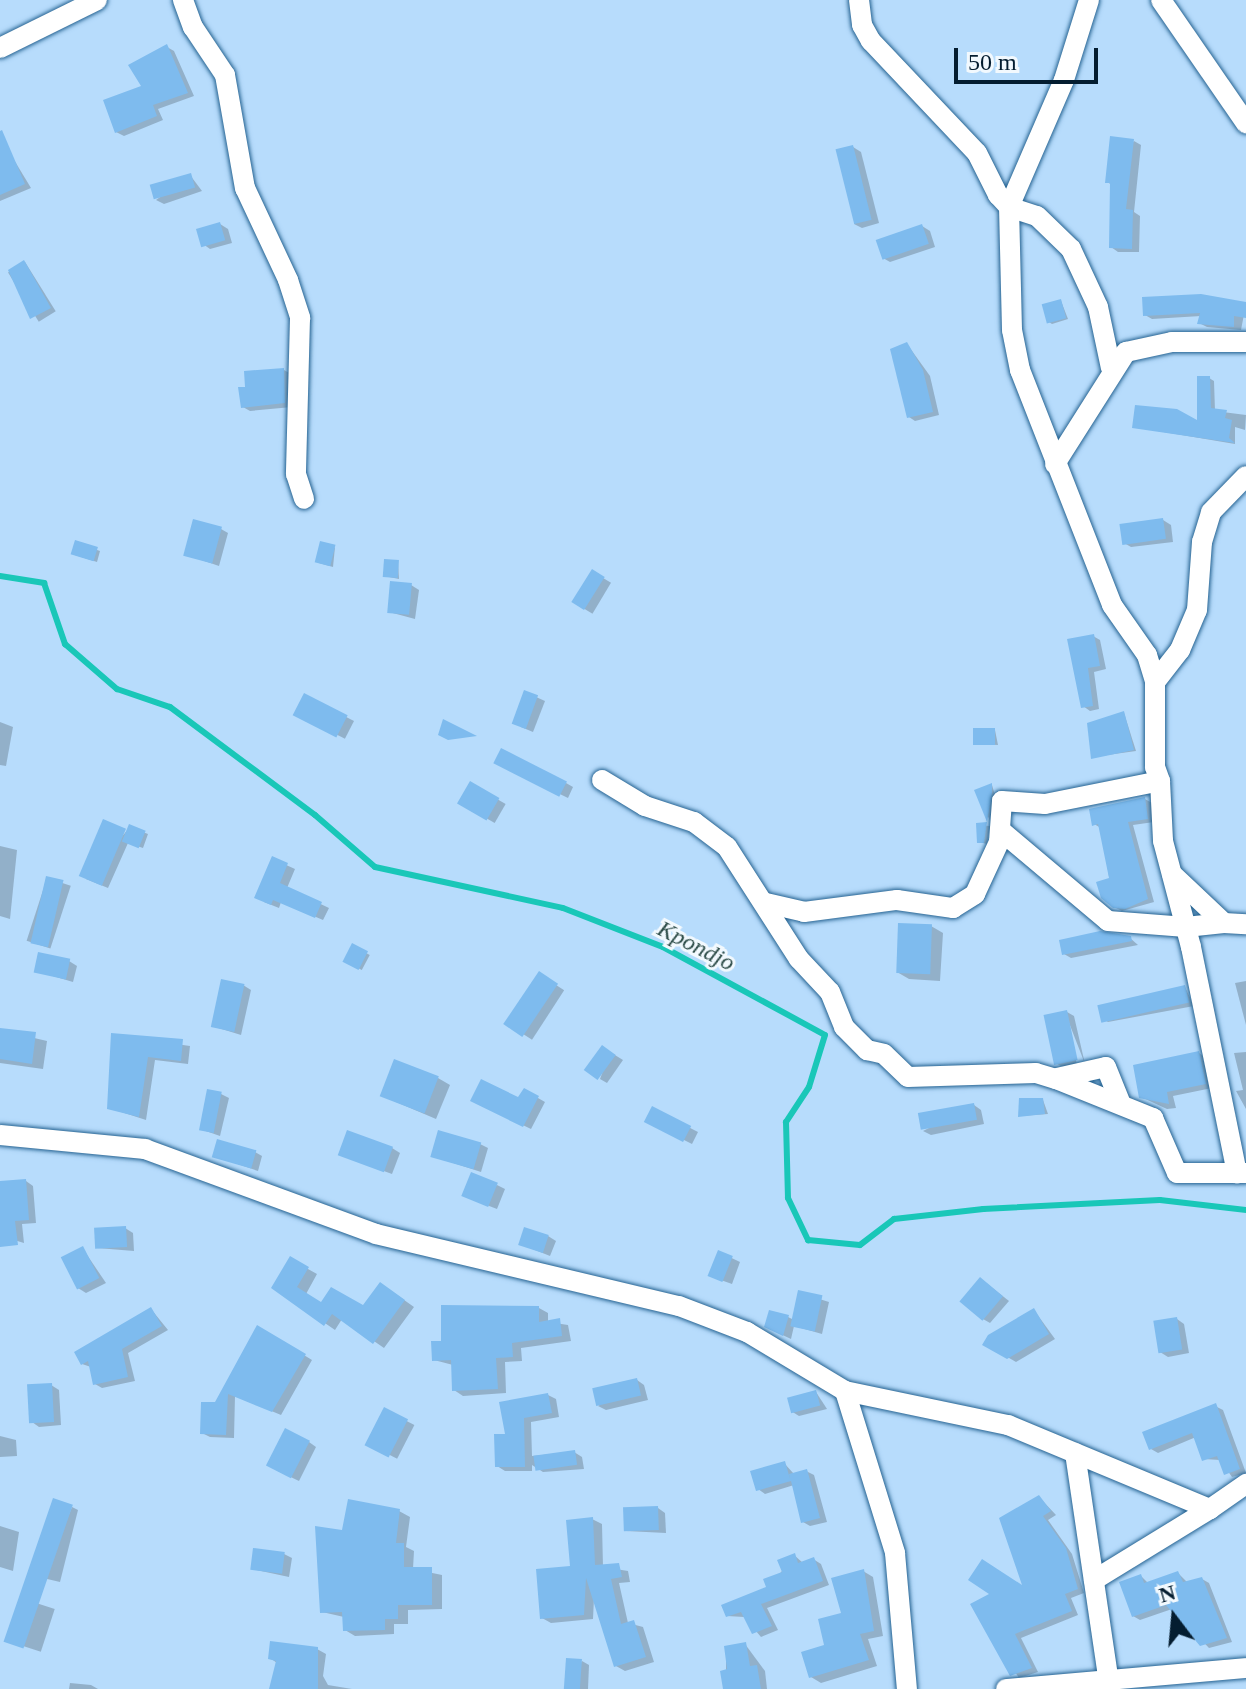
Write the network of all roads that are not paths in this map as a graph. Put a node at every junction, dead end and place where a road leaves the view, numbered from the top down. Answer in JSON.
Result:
{"nodes":[{"id":1,"x":97,"y":0,"type":"edge"},
{"id":2,"x":183,"y":0,"type":"edge"},
{"id":3,"x":859,"y":0,"type":"edge"},
{"id":4,"x":1089,"y":0,"type":"edge"},
{"id":5,"x":1161,"y":0,"type":"edge"},
{"id":6,"x":0,"y":48,"type":"edge"},
{"id":7,"x":1246,"y":123,"type":"edge"},
{"id":8,"x":1009,"y":207,"type":"junction"},
{"id":9,"x":1246,"y":342,"type":"edge"},
{"id":10,"x":1111,"y":368,"type":"junction"},
{"id":11,"x":1055,"y":464,"type":"junction"},
{"id":12,"x":1246,"y":476,"type":"edge"},
{"id":13,"x":304,"y":499,"type":"dead end"},
{"id":14,"x":1155,"y":682,"type":"junction"},
{"id":15,"x":602,"y":780,"type":"dead end"},
{"id":16,"x":1160,"y":781,"type":"junction"},
{"id":17,"x":1000,"y":830,"type":"junction"},
{"id":18,"x":1172,"y":874,"type":"junction"},
{"id":19,"x":766,"y":903,"type":"junction"},
{"id":20,"x":1224,"y":923,"type":"junction"},
{"id":21,"x":1246,"y":924,"type":"edge"},
{"id":22,"x":1186,"y":927,"type":"junction"},
{"id":23,"x":1056,"y":1079,"type":"junction"},
{"id":24,"x":1120,"y":1102,"type":"junction"},
{"id":25,"x":0,"y":1135,"type":"edge"},
{"id":26,"x":1242,"y":1173,"type":"edge"},
{"id":27,"x":845,"y":1391,"type":"junction"},
{"id":28,"x":1075,"y":1453,"type":"junction"},
{"id":29,"x":1246,"y":1484,"type":"edge"},
{"id":30,"x":1210,"y":1509,"type":"junction"},
{"id":31,"x":1094,"y":1580,"type":"junction"},
{"id":32,"x":1246,"y":1668,"type":"edge"},
{"id":33,"x":1110,"y":1685,"type":"edge"},
{"id":34,"x":907,"y":1689,"type":"edge"},
{"id":35,"x":1006,"y":1689,"type":"edge"}],
"edges":[{"from":1,"to":6,"type":"street"},
{"from":2,"to":13,"type":"street"},
{"from":3,"to":8,"type":"street"},
{"from":4,"to":8,"type":"street"},
{"from":5,"to":7,"type":"street"},
{"from":8,"to":10,"type":"street"},
{"from":8,"to":11,"type":"street"},
{"from":9,"to":10,"type":"street"},
{"from":10,"to":11,"type":"street"},
{"from":11,"to":14,"type":"street"},
{"from":12,"to":14,"type":"street"},
{"from":14,"to":16,"type":"street"},
{"from":15,"to":19,"type":"street"},
{"from":16,"to":17,"type":"street"},
{"from":16,"to":18,"type":"street"},
{"from":17,"to":19,"type":"street"},
{"from":17,"to":22,"type":"street"},
{"from":18,"to":20,"type":"street"},
{"from":18,"to":22,"type":"street"},
{"from":19,"to":23,"type":"street"},
{"from":20,"to":21,"type":"street"},
{"from":20,"to":22,"type":"street"},
{"from":22,"to":26,"type":"street"},
{"from":23,"to":24,"type":"street"},
{"from":23,"to":24,"type":"street"},
{"from":24,"to":26,"type":"street"},
{"from":25,"to":27,"type":"street"},
{"from":27,"to":28,"type":"street"},
{"from":27,"to":34,"type":"street"},
{"from":28,"to":30,"type":"street"},
{"from":28,"to":31,"type":"street"},
{"from":29,"to":30,"type":"street"},
{"from":30,"to":31,"type":"street"},
{"from":31,"to":33,"type":"street"},
{"from":32,"to":33,"type":"street"},
{"from":33,"to":35,"type":"street"}]}
